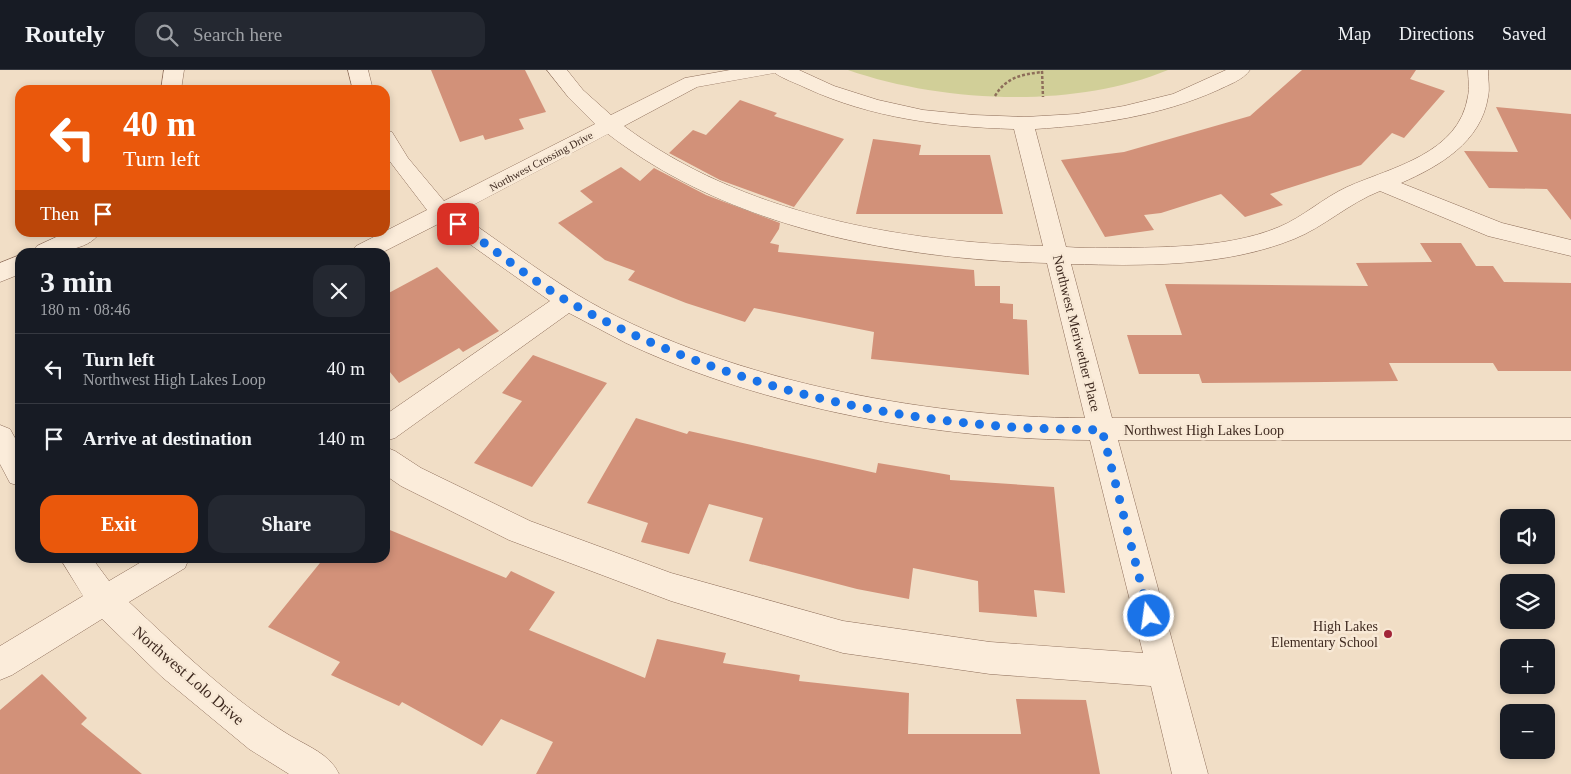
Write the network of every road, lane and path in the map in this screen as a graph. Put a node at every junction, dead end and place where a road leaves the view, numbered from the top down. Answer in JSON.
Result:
{"nodes":[{"id":1,"x":174,"y":70,"type":"edge"},
{"id":2,"x":358,"y":70,"type":"edge"},
{"id":3,"x":557,"y":70,"type":"edge"},
{"id":4,"x":767,"y":70,"type":"edge"},
{"id":5,"x":783,"y":70,"type":"edge"},
{"id":6,"x":1240,"y":70,"type":"edge"},
{"id":7,"x":1478,"y":70,"type":"edge"},
{"id":8,"x":1043,"y":72,"type":"dead end"},
{"id":9,"x":698,"y":76,"type":"edge"},
{"id":10,"x":172,"y":85,"type":"edge"},
{"id":11,"x":362,"y":85,"type":"edge"},
{"id":12,"x":995,"y":122,"type":"junction"},
{"id":13,"x":1023,"y":124,"type":"junction"},
{"id":14,"x":609,"y":125,"type":"junction"},
{"id":15,"x":390,"y":145,"type":"edge"},
{"id":16,"x":1381,"y":183,"type":"junction"},
{"id":17,"x":442,"y":213,"type":"junction"},
{"id":18,"x":78,"y":237,"type":"edge"},
{"id":19,"x":54,"y":248,"type":"edge"},
{"id":20,"x":372,"y":248,"type":"edge"},
{"id":21,"x":1571,"y":248,"type":"edge"},
{"id":22,"x":1057,"y":255,"type":"junction"},
{"id":23,"x":15,"y":266,"type":"edge"},
{"id":24,"x":0,"y":273,"type":"edge"},
{"id":25,"x":568,"y":301,"type":"junction"},
{"id":26,"x":390,"y":426,"type":"edge"},
{"id":27,"x":1571,"y":429,"type":"edge"},
{"id":28,"x":15,"y":430,"type":"edge"},
{"id":29,"x":1102,"y":430,"type":"junction"},
{"id":30,"x":0,"y":437,"type":"edge"},
{"id":31,"x":390,"y":462,"type":"edge"},
{"id":32,"x":15,"y":465,"type":"edge"},
{"id":33,"x":78,"y":563,"type":"edge"},
{"id":34,"x":165,"y":563,"type":"edge"},
{"id":35,"x":103,"y":599,"type":"junction"},
{"id":36,"x":0,"y":664,"type":"edge"},
{"id":37,"x":1163,"y":671,"type":"junction"},
{"id":38,"x":320,"y":774,"type":"edge"},
{"id":39,"x":1190,"y":774,"type":"edge"}],
"edges":[{"from":1,"to":10,"type":"street"},
{"from":2,"to":11,"type":"street"},
{"from":3,"to":14,"type":"street"},
{"from":4,"to":9,"type":"street","name":"Northwest Crossing Drive"},
{"from":5,"to":12,"type":"street"},
{"from":6,"to":13,"type":"street"},
{"from":7,"to":16,"type":"street"},
{"from":8,"to":12,"type":"path"},
{"from":9,"to":14,"type":"street","name":"Northwest Crossing Drive"},
{"from":12,"to":13,"type":"street"},
{"from":13,"to":22,"type":"street","name":"Northwest Meriwether Place"},
{"from":14,"to":17,"type":"street","name":"Northwest Crossing Drive"},
{"from":14,"to":22,"type":"street"},
{"from":15,"to":17,"type":"street","name":"Northwest High Lakes Loop"},
{"from":16,"to":21,"type":"street"},
{"from":16,"to":22,"type":"street"},
{"from":17,"to":20,"type":"street","name":"Northwest Crossing Drive"},
{"from":17,"to":25,"type":"street","name":"Northwest High Lakes Loop"},
{"from":18,"to":19,"type":"street"},
{"from":22,"to":29,"type":"street","name":"Northwest Meriwether Place"},
{"from":23,"to":24,"type":"street"},
{"from":25,"to":26,"type":"street"},
{"from":25,"to":29,"type":"street","name":"Northwest High Lakes Loop"},
{"from":27,"to":29,"type":"street","name":"Northwest High Lakes Loop"},
{"from":28,"to":30,"type":"street"},
{"from":29,"to":37,"type":"street","name":"Northwest Meriwether Place"},
{"from":30,"to":32,"type":"street"},
{"from":31,"to":37,"type":"street"},
{"from":33,"to":35,"type":"street","name":"Northwest Lolo Drive"},
{"from":34,"to":35,"type":"street"},
{"from":35,"to":36,"type":"street"},
{"from":35,"to":38,"type":"street","name":"Northwest Lolo Drive"},
{"from":37,"to":39,"type":"street","name":"Northwest Meriwether Place"}]}
